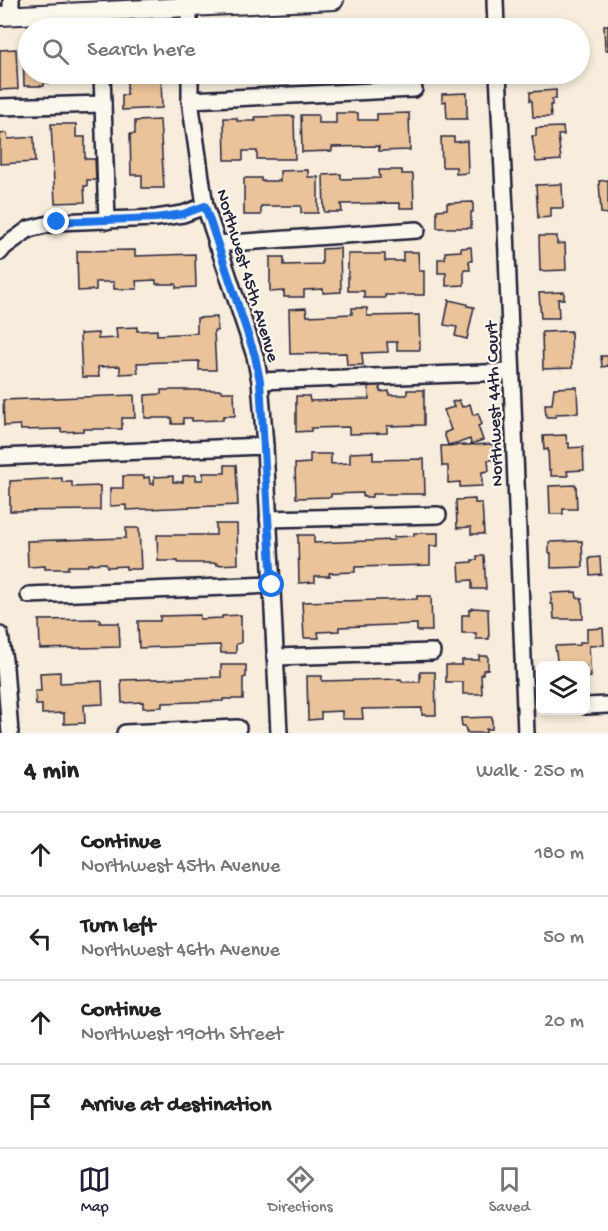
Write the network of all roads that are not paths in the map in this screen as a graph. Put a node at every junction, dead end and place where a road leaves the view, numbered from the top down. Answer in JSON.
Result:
{"nodes":[{"id":1,"x":334,"y":0,"type":"edge"},
{"id":2,"x":495,"y":0,"type":"edge"},
{"id":3,"x":189,"y":7,"type":"junction"},
{"id":4,"x":7,"y":10,"type":"edge"},
{"id":5,"x":189,"y":18,"type":"edge"},
{"id":6,"x":496,"y":18,"type":"edge"},
{"id":7,"x":102,"y":84,"type":"edge"},
{"id":8,"x":190,"y":84,"type":"edge"},
{"id":9,"x":499,"y":84,"type":"edge"},
{"id":10,"x":414,"y":89,"type":"dead end"},
{"id":11,"x":190,"y":100,"type":"junction"},
{"id":12,"x":103,"y":104,"type":"junction"},
{"id":13,"x":0,"y":107,"type":"edge"},
{"id":14,"x":205,"y":206,"type":"junction"},
{"id":15,"x":107,"y":221,"type":"junction"},
{"id":16,"x":417,"y":230,"type":"dead end"},
{"id":17,"x":216,"y":244,"type":"junction"},
{"id":18,"x":0,"y":252,"type":"edge"},
{"id":19,"x":511,"y":372,"type":"junction"},
{"id":20,"x":260,"y":381,"type":"junction"},
{"id":21,"x":265,"y":446,"type":"junction"},
{"id":22,"x":0,"y":458,"type":"edge"},
{"id":23,"x":438,"y":515,"type":"dead end"},
{"id":24,"x":268,"y":519,"type":"junction"},
{"id":25,"x":272,"y":585,"type":"junction"},
{"id":26,"x":29,"y":595,"type":"dead end"},
{"id":27,"x":0,"y":635,"type":"edge"},
{"id":28,"x":432,"y":652,"type":"dead end"},
{"id":29,"x":275,"y":657,"type":"junction"},
{"id":30,"x":3,"y":667,"type":"edge"},
{"id":31,"x":608,"y":705,"type":"edge"},
{"id":32,"x":590,"y":706,"type":"edge"},
{"id":33,"x":536,"y":708,"type":"edge"},
{"id":34,"x":525,"y":709,"type":"junction"},
{"id":35,"x":238,"y":728,"type":"dead end"},
{"id":36,"x":10,"y":733,"type":"edge"},
{"id":37,"x":125,"y":733,"type":"edge"},
{"id":38,"x":279,"y":733,"type":"edge"},
{"id":39,"x":526,"y":733,"type":"edge"}],
"edges":[{"from":1,"to":3,"type":"street"},
{"from":2,"to":6,"type":"street"},
{"from":3,"to":4,"type":"street"},
{"from":3,"to":5,"type":"street"},
{"from":7,"to":12,"type":"street"},
{"from":8,"to":11,"type":"street","name":"Northwest 45th Avenue"},
{"from":9,"to":19,"type":"street","name":"Northwest 44th Court"},
{"from":10,"to":11,"type":"street"},
{"from":11,"to":14,"type":"street","name":"Northwest 45th Avenue"},
{"from":12,"to":13,"type":"street"},
{"from":12,"to":15,"type":"street"},
{"from":14,"to":15,"type":"street"},
{"from":14,"to":17,"type":"street","name":"Northwest 45th Avenue"},
{"from":15,"to":18,"type":"street"},
{"from":16,"to":17,"type":"street"},
{"from":17,"to":20,"type":"street","name":"Northwest 45th Avenue"},
{"from":19,"to":20,"type":"street","name":"Northwest 45th Avenue"},
{"from":19,"to":34,"type":"street","name":"Northwest 44th Court"},
{"from":20,"to":21,"type":"street","name":"Northwest 45th Avenue"},
{"from":21,"to":22,"type":"street"},
{"from":21,"to":24,"type":"street","name":"Northwest 45th Avenue"},
{"from":23,"to":24,"type":"street"},
{"from":24,"to":25,"type":"street","name":"Northwest 45th Avenue"},
{"from":25,"to":26,"type":"street"},
{"from":25,"to":29,"type":"street","name":"Northwest 45th Avenue"},
{"from":27,"to":30,"type":"street"},
{"from":28,"to":29,"type":"street"},
{"from":29,"to":38,"type":"street","name":"Northwest 45th Avenue"},
{"from":30,"to":36,"type":"street"},
{"from":31,"to":32,"type":"street"},
{"from":33,"to":34,"type":"street"},
{"from":34,"to":39,"type":"street","name":"Northwest 44th Court"},
{"from":35,"to":37,"type":"street"}]}
